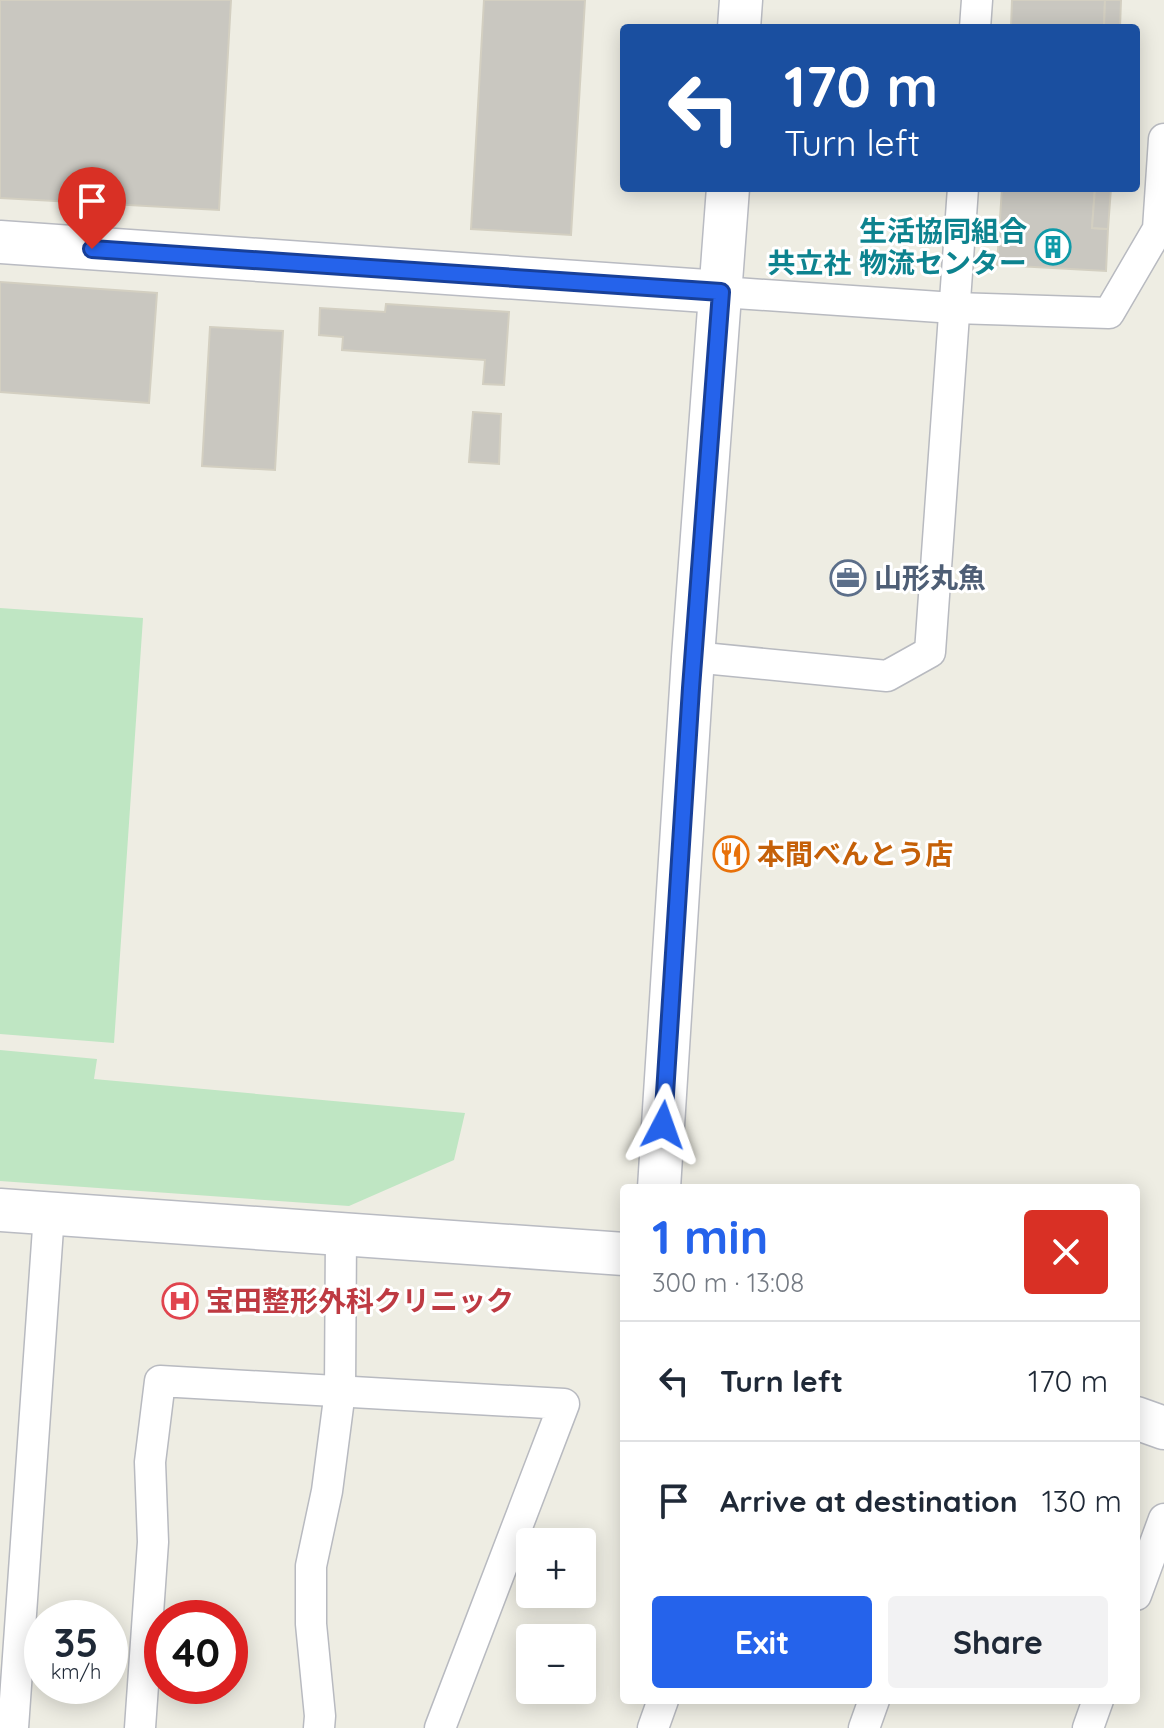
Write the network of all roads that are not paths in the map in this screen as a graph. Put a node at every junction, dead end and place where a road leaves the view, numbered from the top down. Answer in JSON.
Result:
{"nodes":[{"id":1,"x":741,"y":0,"type":"edge"},
{"id":2,"x":977,"y":0,"type":"edge"},
{"id":3,"x":739,"y":24,"type":"edge"},
{"id":4,"x":975,"y":24,"type":"edge"},
{"id":5,"x":1164,"y":139,"type":"edge"},
{"id":6,"x":728,"y":192,"type":"edge"},
{"id":7,"x":963,"y":192,"type":"edge"},
{"id":8,"x":0,"y":242,"type":"edge"},
{"id":9,"x":721,"y":292,"type":"junction"},
{"id":10,"x":954,"y":308,"type":"junction"},
{"id":11,"x":693,"y":657,"type":"junction"},
{"id":12,"x":659,"y":1184,"type":"edge"},
{"id":13,"x":0,"y":1210,"type":"edge"},
{"id":14,"x":49,"y":1214,"type":"junction"},
{"id":15,"x":341,"y":1233,"type":"junction"},
{"id":16,"x":620,"y":1254,"type":"edge"},
{"id":17,"x":340,"y":1391,"type":"junction"},
{"id":18,"x":1140,"y":1419,"type":"edge"},
{"id":19,"x":1164,"y":1428,"type":"edge"},
{"id":20,"x":1164,"y":1519,"type":"edge"},
{"id":21,"x":1140,"y":1584,"type":"edge"},
{"id":22,"x":662,"y":1704,"type":"edge"},
{"id":23,"x":873,"y":1704,"type":"edge"},
{"id":24,"x":1097,"y":1704,"type":"edge"},
{"id":25,"x":13,"y":1728,"type":"edge"},
{"id":26,"x":140,"y":1728,"type":"edge"},
{"id":27,"x":319,"y":1728,"type":"edge"},
{"id":28,"x":440,"y":1728,"type":"edge"},
{"id":29,"x":653,"y":1728,"type":"edge"},
{"id":30,"x":864,"y":1728,"type":"edge"},
{"id":31,"x":1088,"y":1728,"type":"edge"}],
"edges":[{"from":1,"to":3,"type":"street"},
{"from":2,"to":4,"type":"street"},
{"from":5,"to":10,"type":"street"},
{"from":6,"to":9,"type":"street"},
{"from":7,"to":10,"type":"street"},
{"from":8,"to":9,"type":"street"},
{"from":9,"to":10,"type":"street"},
{"from":9,"to":11,"type":"street"},
{"from":10,"to":11,"type":"street"},
{"from":11,"to":12,"type":"street"},
{"from":13,"to":14,"type":"street"},
{"from":14,"to":15,"type":"street"},
{"from":14,"to":25,"type":"street"},
{"from":15,"to":16,"type":"street"},
{"from":15,"to":17,"type":"street"},
{"from":17,"to":26,"type":"street"},
{"from":17,"to":27,"type":"street"},
{"from":17,"to":28,"type":"street"},
{"from":18,"to":19,"type":"street"},
{"from":20,"to":21,"type":"street"},
{"from":22,"to":29,"type":"street"},
{"from":23,"to":30,"type":"street"},
{"from":24,"to":31,"type":"street"}]}
